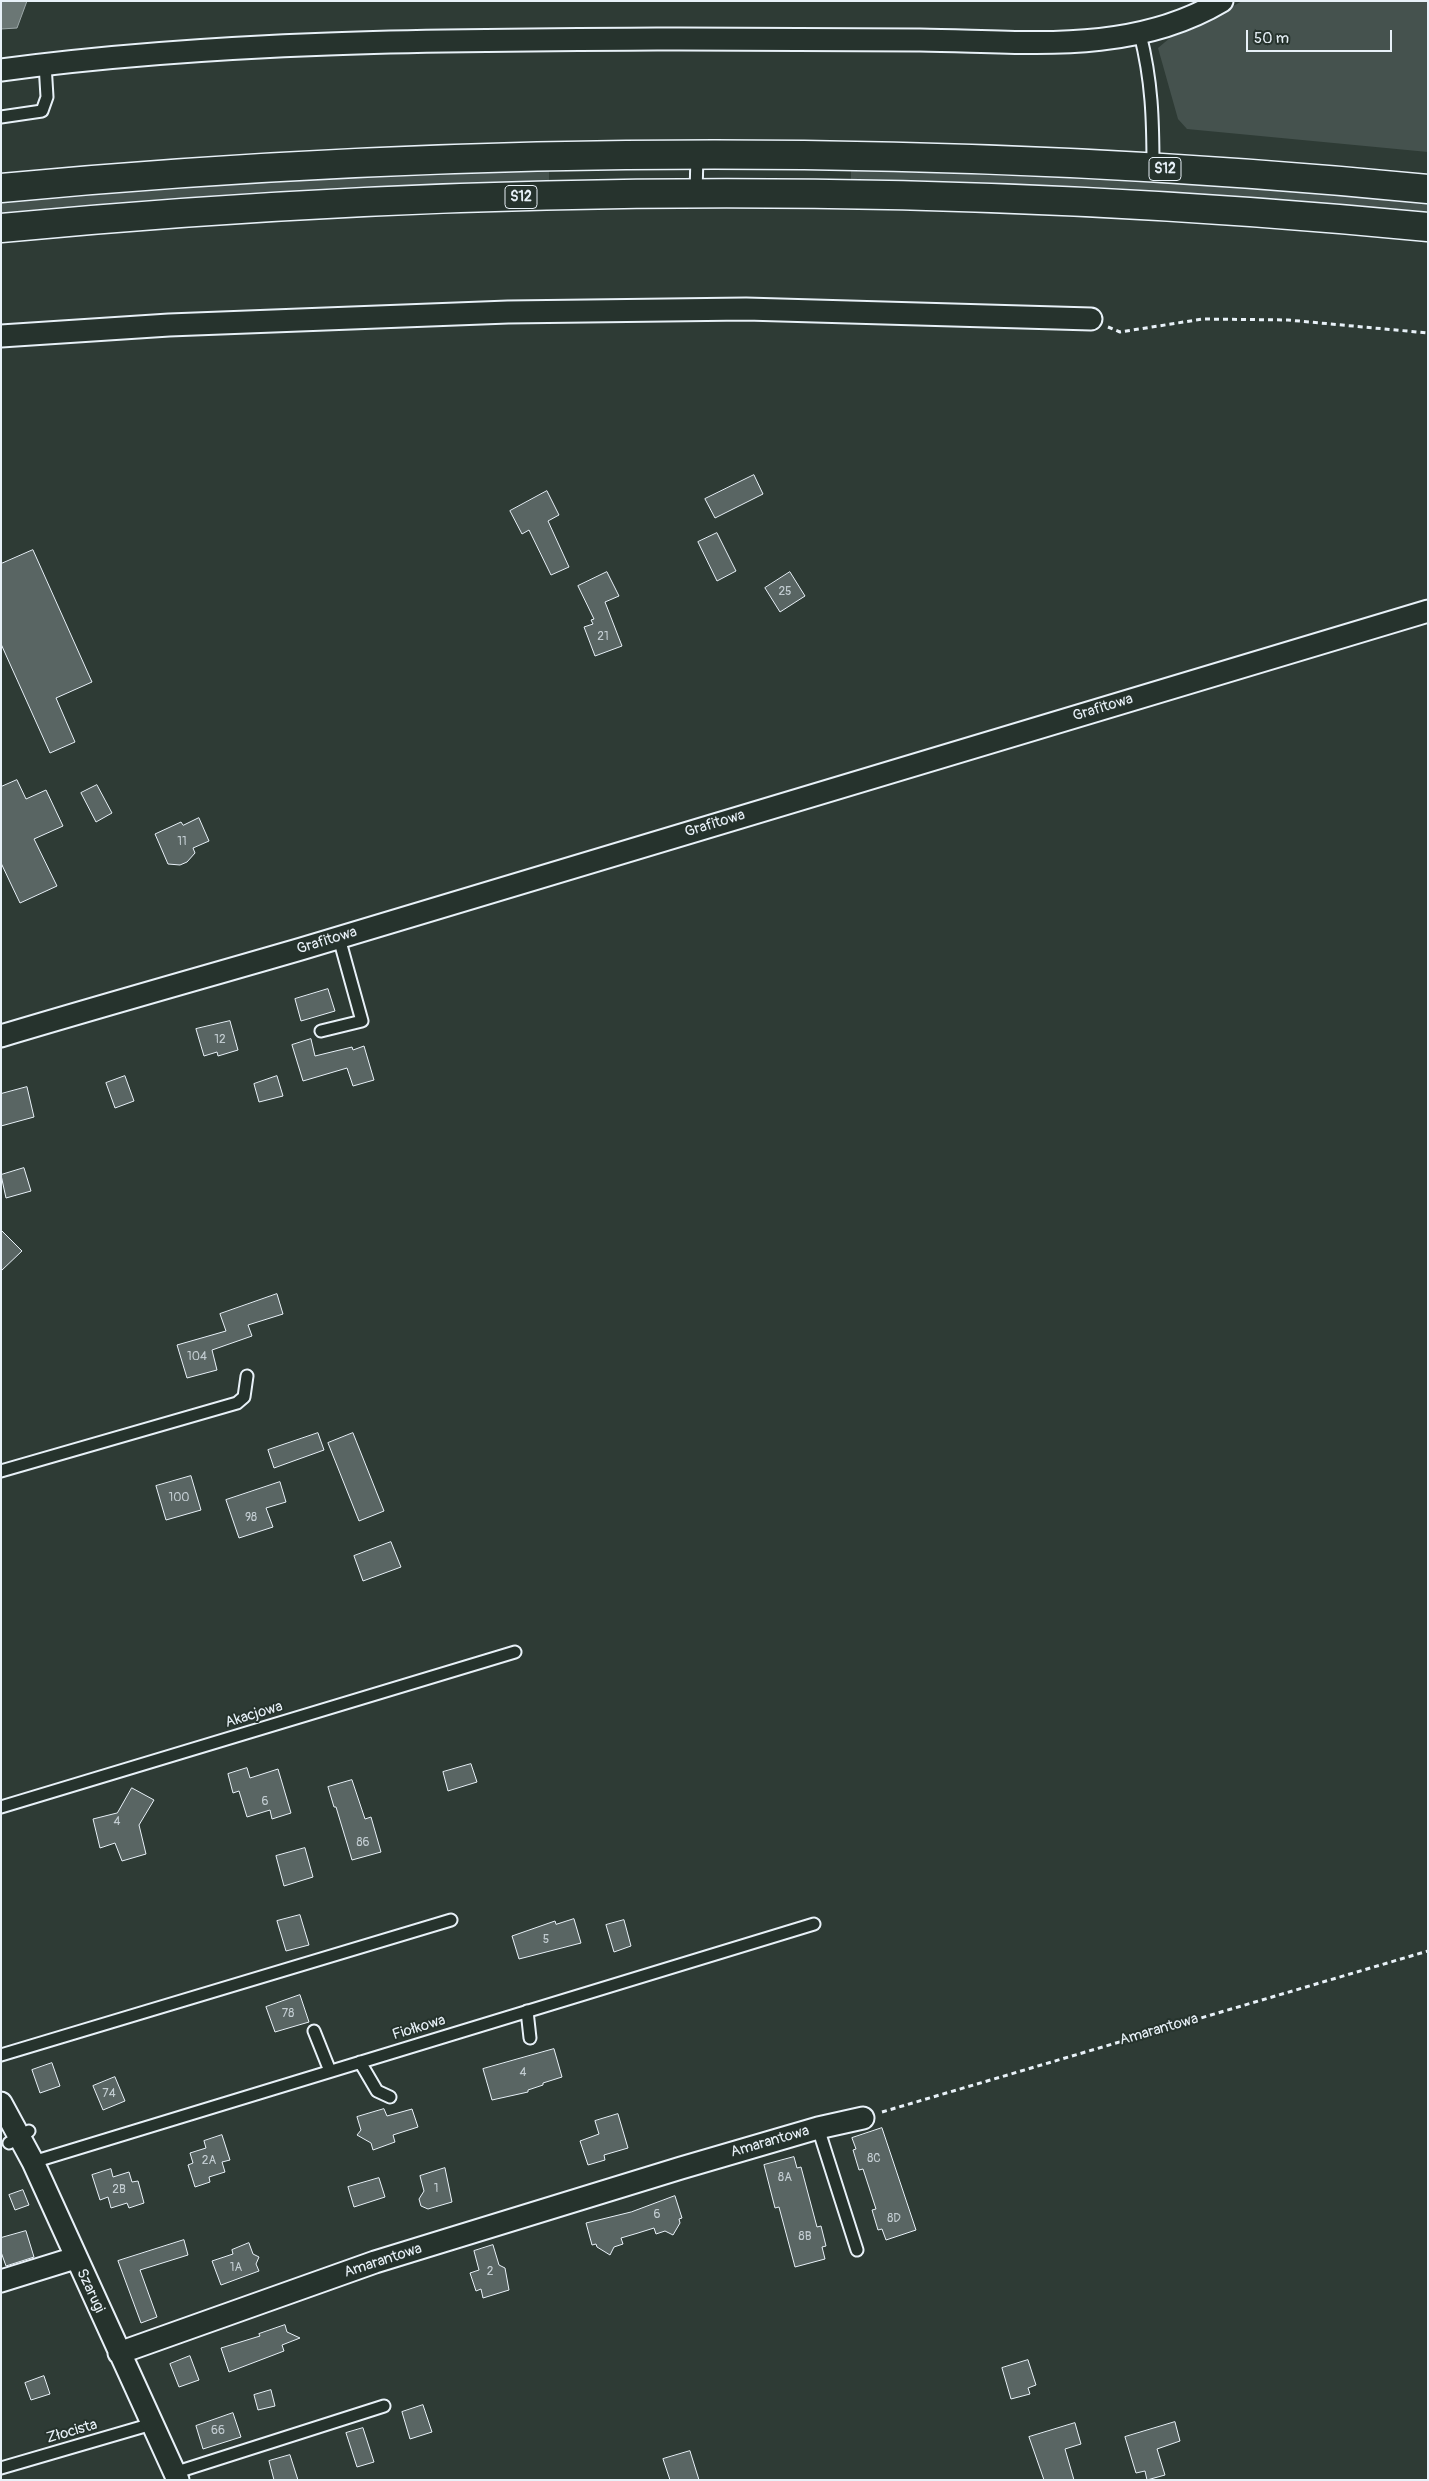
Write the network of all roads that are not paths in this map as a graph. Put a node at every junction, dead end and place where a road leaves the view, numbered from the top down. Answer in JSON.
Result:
{"nodes":[{"id":1,"x":1222,"y":1,"type":"edge"},
{"id":2,"x":1140,"y":34,"type":"junction"},
{"id":3,"x":45,"y":64,"type":"junction"},
{"id":4,"x":1,"y":70,"type":"edge"},
{"id":5,"x":1,"y":117,"type":"edge"},
{"id":6,"x":696,"y":156,"type":"junction"},
{"id":7,"x":1152,"y":168,"type":"junction"},
{"id":8,"x":1,"y":188,"type":"edge"},
{"id":9,"x":1428,"y":189,"type":"edge"},
{"id":10,"x":696,"y":195,"type":"junction"},
{"id":11,"x":1,"y":228,"type":"edge"},
{"id":12,"x":1428,"y":228,"type":"edge"},
{"id":13,"x":1091,"y":320,"type":"road end"},
{"id":14,"x":1,"y":336,"type":"edge"},
{"id":15,"x":1428,"y":611,"type":"edge"},
{"id":16,"x":339,"y":938,"type":"junction"},
{"id":17,"x":321,"y":1031,"type":"dead end"},
{"id":18,"x":1,"y":1036,"type":"edge"},
{"id":19,"x":247,"y":1376,"type":"dead end"},
{"id":20,"x":1,"y":1471,"type":"edge"},
{"id":21,"x":515,"y":1652,"type":"dead end"},
{"id":22,"x":1,"y":1807,"type":"edge"},
{"id":23,"x":451,"y":1920,"type":"dead end"},
{"id":24,"x":814,"y":1924,"type":"dead end"},
{"id":25,"x":527,"y":2011,"type":"junction"},
{"id":26,"x":314,"y":2031,"type":"dead end"},
{"id":27,"x":530,"y":2038,"type":"dead end"},
{"id":28,"x":1,"y":2054,"type":"edge"},
{"id":29,"x":360,"y":2062,"type":"junction"},
{"id":30,"x":330,"y":2071,"type":"junction"},
{"id":31,"x":390,"y":2097,"type":"dead end"},
{"id":32,"x":1,"y":2103,"type":"edge"},
{"id":33,"x":862,"y":2118,"type":"road end"},
{"id":34,"x":818,"y":2128,"type":"junction"},
{"id":35,"x":33,"y":2162,"type":"junction"},
{"id":36,"x":857,"y":2250,"type":"dead end"},
{"id":37,"x":75,"y":2258,"type":"junction"},
{"id":38,"x":1,"y":2281,"type":"edge"},
{"id":39,"x":119,"y":2353,"type":"junction"},
{"id":40,"x":384,"y":2406,"type":"dead end"},
{"id":41,"x":152,"y":2424,"type":"junction"},
{"id":42,"x":1,"y":2468,"type":"edge"},
{"id":43,"x":176,"y":2476,"type":"edge"}],
"edges":[{"from":1,"to":2,"type":"street"},
{"from":2,"to":3,"type":"street"},
{"from":2,"to":7,"type":"lane"},
{"from":3,"to":4,"type":"street"},
{"from":3,"to":5,"type":"lane"},
{"from":6,"to":7,"type":"highway","number":"S12"},
{"from":6,"to":8,"type":"highway","number":"S12"},
{"from":6,"to":10,"type":"lane"},
{"from":7,"to":9,"type":"highway","number":"S12"},
{"from":10,"to":11,"type":"highway","number":"S12"},
{"from":10,"to":12,"type":"highway","number":"S12"},
{"from":13,"to":14,"type":"street"},
{"from":15,"to":16,"type":"street","name":"Grafitowa"},
{"from":16,"to":17,"type":"lane"},
{"from":16,"to":18,"type":"street","name":"Grafitowa"},
{"from":19,"to":20,"type":"lane"},
{"from":21,"to":22,"type":"lane","name":"Akacjowa"},
{"from":23,"to":28,"type":"lane"},
{"from":24,"to":25,"type":"lane","name":"Fiołkowa"},
{"from":25,"to":27,"type":"lane"},
{"from":25,"to":29,"type":"lane","name":"Fiołkowa"},
{"from":26,"to":30,"type":"lane"},
{"from":29,"to":30,"type":"lane","name":"Fiołkowa"},
{"from":29,"to":31,"type":"lane"},
{"from":30,"to":35,"type":"lane","name":"Fiołkowa"},
{"from":32,"to":35,"type":"street","name":"Szarugi"},
{"from":33,"to":34,"type":"street","name":"Amarantowa"},
{"from":34,"to":36,"type":"lane"},
{"from":34,"to":39,"type":"street","name":"Amarantowa"},
{"from":35,"to":37,"type":"street","name":"Szarugi"},
{"from":37,"to":38,"type":"street"},
{"from":37,"to":39,"type":"street","name":"Szarugi"},
{"from":39,"to":41,"type":"street","name":"Szarugi"},
{"from":40,"to":43,"type":"lane"},
{"from":41,"to":42,"type":"lane","name":"Złocista"},
{"from":41,"to":43,"type":"street","name":"Szarugi"}]}
